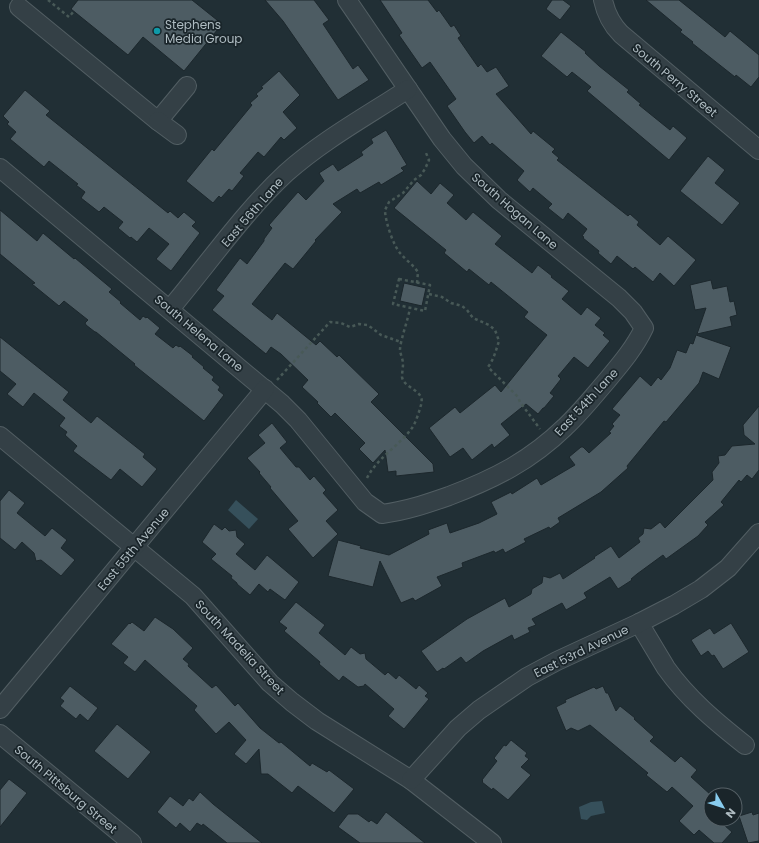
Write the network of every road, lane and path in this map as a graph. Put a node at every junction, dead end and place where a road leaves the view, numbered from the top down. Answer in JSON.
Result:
{"nodes":[{"id":1,"x":48,"y":0,"type":"edge"},
{"id":2,"x":347,"y":0,"type":"edge"},
{"id":3,"x":603,"y":0,"type":"edge"},
{"id":4,"x":18,"y":2,"type":"edge"},
{"id":5,"x":74,"y":11,"type":"dead end"},
{"id":6,"x":186,"y":86,"type":"dead end"},
{"id":7,"x":408,"y":89,"type":"junction"},
{"id":8,"x":158,"y":121,"type":"junction"},
{"id":9,"x":177,"y":135,"type":"dead end"},
{"id":10,"x":759,"y":150,"type":"edge"},
{"id":11,"x":426,"y":153,"type":"dead end"},
{"id":12,"x":0,"y":168,"type":"edge"},
{"id":13,"x":417,"y":283,"type":"junction"},
{"id":14,"x":428,"y":294,"type":"junction"},
{"id":15,"x":410,"y":308,"type":"junction"},
{"id":16,"x":170,"y":309,"type":"junction"},
{"id":17,"x":644,"y":328,"type":"joint"},
{"id":18,"x":401,"y":342,"type":"junction"},
{"id":19,"x":270,"y":385,"type":"junction"},
{"id":20,"x":543,"y":432,"type":"dead end"},
{"id":21,"x":0,"y":436,"type":"edge"},
{"id":22,"x":365,"y":481,"type":"dead end"},
{"id":23,"x":382,"y":514,"type":"joint"},
{"id":24,"x":759,"y":534,"type":"edge"},
{"id":25,"x":134,"y":547,"type":"junction"},
{"id":26,"x":640,"y":623,"type":"junction"},
{"id":27,"x":0,"y":709,"type":"edge"},
{"id":28,"x":0,"y":734,"type":"edge"},
{"id":29,"x":745,"y":745,"type":"dead end"},
{"id":30,"x":412,"y":780,"type":"junction"},
{"id":31,"x":132,"y":843,"type":"edge"},
{"id":32,"x":492,"y":843,"type":"edge"}],
"edges":[{"from":1,"to":5,"type":"path"},
{"from":2,"to":7,"type":"street","name":"South Hogan Lane"},
{"from":3,"to":10,"type":"street","name":"South Perry Street"},
{"from":4,"to":8,"type":"street"},
{"from":6,"to":8,"type":"street"},
{"from":7,"to":16,"type":"street","name":"East 56th Lane"},
{"from":7,"to":17,"type":"street","name":"South Hogan Lane"},
{"from":8,"to":9,"type":"street"},
{"from":11,"to":13,"type":"path"},
{"from":12,"to":16,"type":"street","name":"South Helena Lane"},
{"from":13,"to":14,"type":"path"},
{"from":13,"to":15,"type":"path"},
{"from":14,"to":15,"type":"path"},
{"from":14,"to":20,"type":"path"},
{"from":15,"to":18,"type":"path"},
{"from":16,"to":19,"type":"street","name":"South Helena Lane"},
{"from":17,"to":23,"type":"street","name":"East 54th Lane"},
{"from":18,"to":19,"type":"path"},
{"from":18,"to":22,"type":"path"},
{"from":19,"to":23,"type":"street","name":"South Helena Lane"},
{"from":19,"to":25,"type":"street","name":"East 55th Avenue"},
{"from":21,"to":25,"type":"street","name":"South Madelia Street"},
{"from":24,"to":26,"type":"street","name":"East 53rd Avenue"},
{"from":25,"to":27,"type":"street","name":"East 55th Avenue"},
{"from":25,"to":30,"type":"street","name":"South Madelia Street"},
{"from":26,"to":29,"type":"street"},
{"from":26,"to":30,"type":"street","name":"East 53rd Avenue"},
{"from":28,"to":31,"type":"street","name":"South Pittsburg Street"},
{"from":30,"to":32,"type":"street","name":"South Madelia Street"}]}
